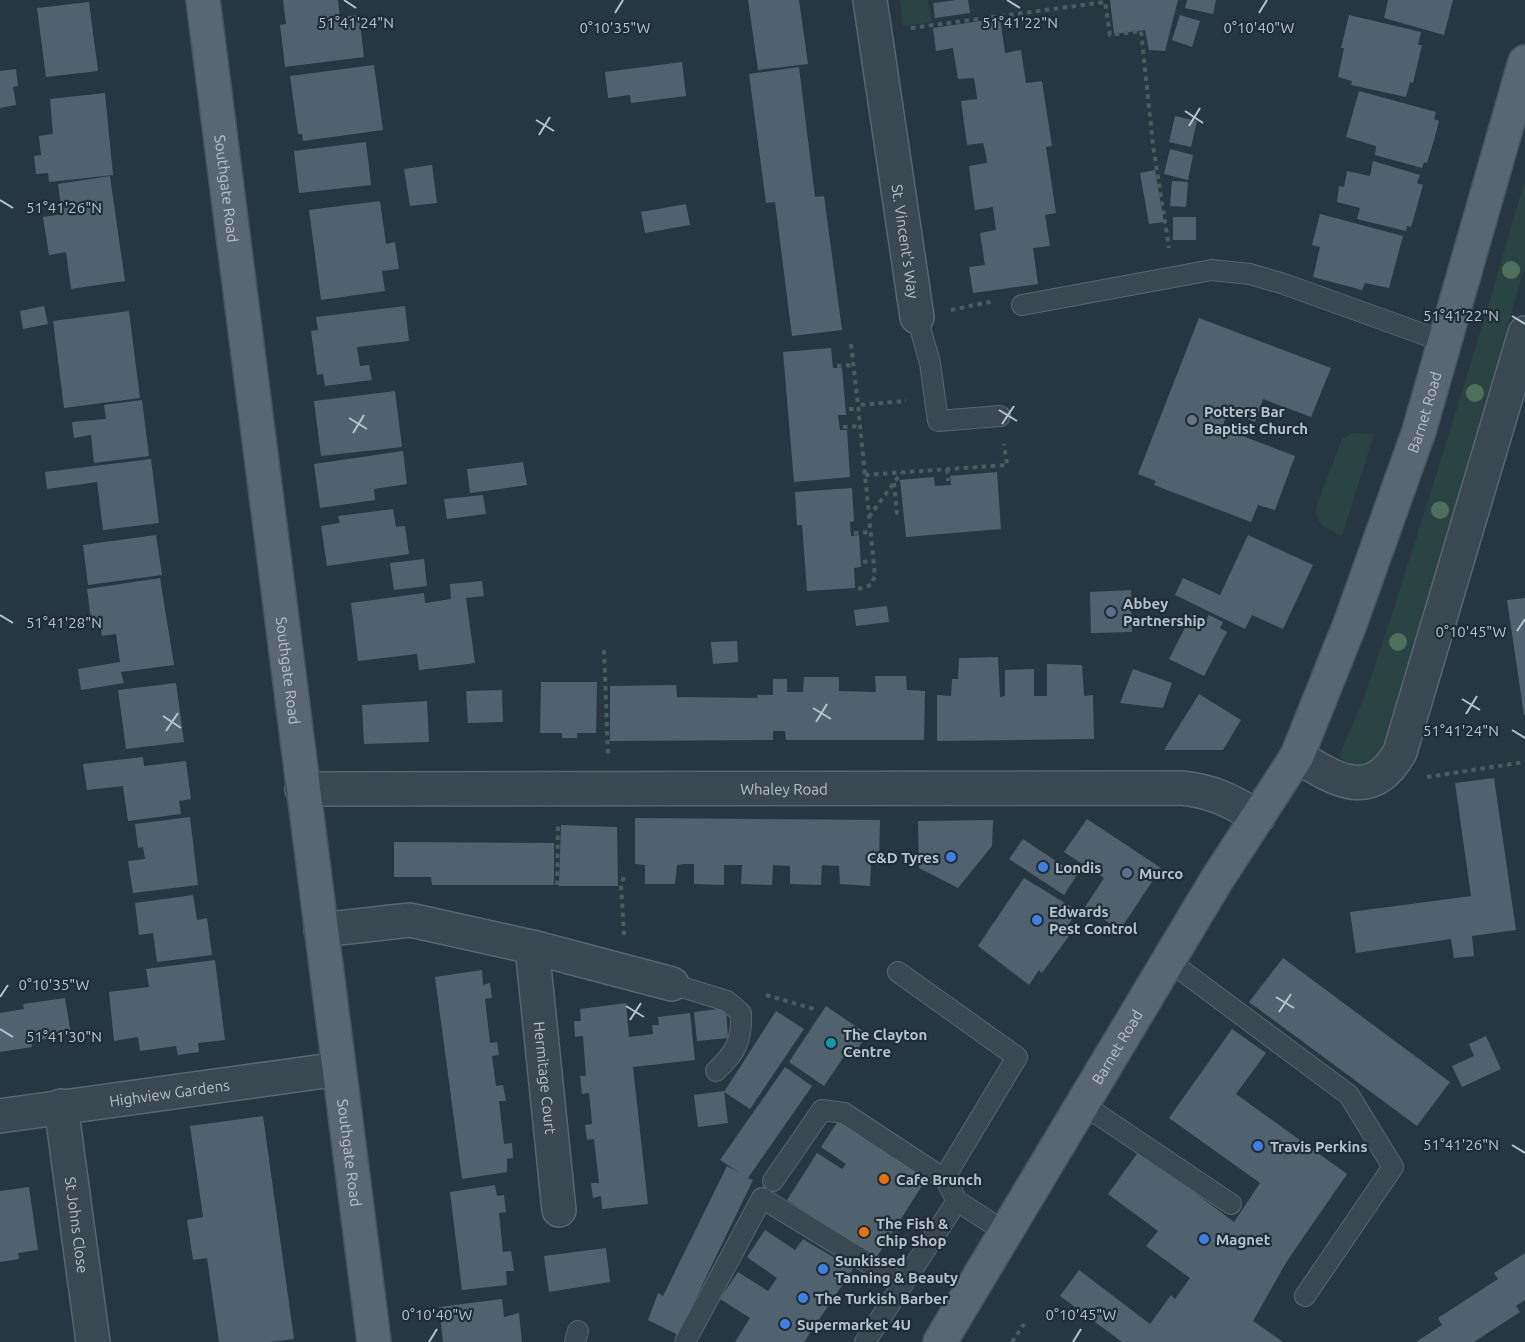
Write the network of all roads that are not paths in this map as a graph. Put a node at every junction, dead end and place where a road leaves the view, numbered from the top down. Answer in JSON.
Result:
{"nodes":[{"id":1,"x":203,"y":0,"type":"edge"},
{"id":2,"x":870,"y":0,"type":"edge"},
{"id":3,"x":1525,"y":62,"type":"edge"},
{"id":4,"x":1022,"y":306,"type":"road end"},
{"id":5,"x":917,"y":317,"type":"joint"},
{"id":6,"x":1525,"y":333,"type":"edge"},
{"id":7,"x":1445,"y":342,"type":"junction"},
{"id":8,"x":1000,"y":416,"type":"road end"},
{"id":9,"x":1297,"y":756,"type":"junction"},
{"id":10,"x":302,"y":789,"type":"junction"},
{"id":11,"x":1258,"y":817,"type":"junction"},
{"id":12,"x":321,"y":930,"type":"junction"},
{"id":13,"x":532,"y":947,"type":"junction"},
{"id":14,"x":1169,"y":961,"type":"junction"},
{"id":15,"x":898,"y":972,"type":"dead end"},
{"id":16,"x":672,"y":984,"type":"joint"},
{"id":17,"x":339,"y":1069,"type":"junction"},
{"id":18,"x":716,"y":1071,"type":"dead end"},
{"id":19,"x":1084,"y":1105,"type":"junction"},
{"id":20,"x":61,"y":1107,"type":"junction"},
{"id":21,"x":0,"y":1116,"type":"edge"},
{"id":22,"x":773,"y":1180,"type":"dead end"},
{"id":23,"x":946,"y":1180,"type":"junction"},
{"id":24,"x":957,"y":1201,"type":"junction"},
{"id":25,"x":1231,"y":1204,"type":"dead end"},
{"id":26,"x":559,"y":1210,"type":"dead end"},
{"id":27,"x":1007,"y":1233,"type":"junction"},
{"id":28,"x":902,"y":1284,"type":"junction"},
{"id":29,"x":1305,"y":1296,"type":"dead end"},
{"id":30,"x":93,"y":1342,"type":"edge"},
{"id":31,"x":374,"y":1342,"type":"edge"},
{"id":32,"x":685,"y":1342,"type":"edge"},
{"id":33,"x":865,"y":1342,"type":"edge"},
{"id":34,"x":940,"y":1342,"type":"edge"}],
"edges":[{"from":1,"to":10,"type":"main road","name":"Southgate Road"},
{"from":2,"to":5,"type":"street","name":"St. Vincent's Way"},
{"from":3,"to":7,"type":"main road","name":"Barnet Road"},
{"from":4,"to":7,"type":"lane"},
{"from":5,"to":8,"type":"lane","name":"St. Vincent's Way"},
{"from":6,"to":9,"type":"street"},
{"from":7,"to":9,"type":"main road","name":"Barnet Road"},
{"from":9,"to":11,"type":"main road","name":"Barnet Road"},
{"from":10,"to":11,"type":"street","name":"Whaley Road"},
{"from":10,"to":12,"type":"main road","name":"Southgate Road"},
{"from":11,"to":14,"type":"main road","name":"Barnet Road"},
{"from":12,"to":13,"type":"street"},
{"from":12,"to":17,"type":"main road","name":"Southgate Road"},
{"from":13,"to":16,"type":"street"},
{"from":13,"to":26,"type":"street","name":"Hermitage Court"},
{"from":14,"to":19,"type":"main road","name":"Barnet Road"},
{"from":14,"to":29,"type":"lane"},
{"from":15,"to":23,"type":"lane"},
{"from":16,"to":18,"type":"lane"},
{"from":17,"to":20,"type":"street","name":"Highview Gardens"},
{"from":17,"to":31,"type":"main road","name":"Southgate Road"},
{"from":19,"to":25,"type":"lane"},
{"from":19,"to":27,"type":"main road","name":"Barnet Road"},
{"from":20,"to":21,"type":"street","name":"Highview Gardens"},
{"from":20,"to":30,"type":"street","name":"St Johns Close"},
{"from":22,"to":23,"type":"lane"},
{"from":23,"to":24,"type":"lane"},
{"from":24,"to":27,"type":"lane"},
{"from":24,"to":28,"type":"lane"},
{"from":27,"to":34,"type":"main road","name":"Barnet Road"},
{"from":28,"to":32,"type":"lane"},
{"from":28,"to":33,"type":"lane"}]}
